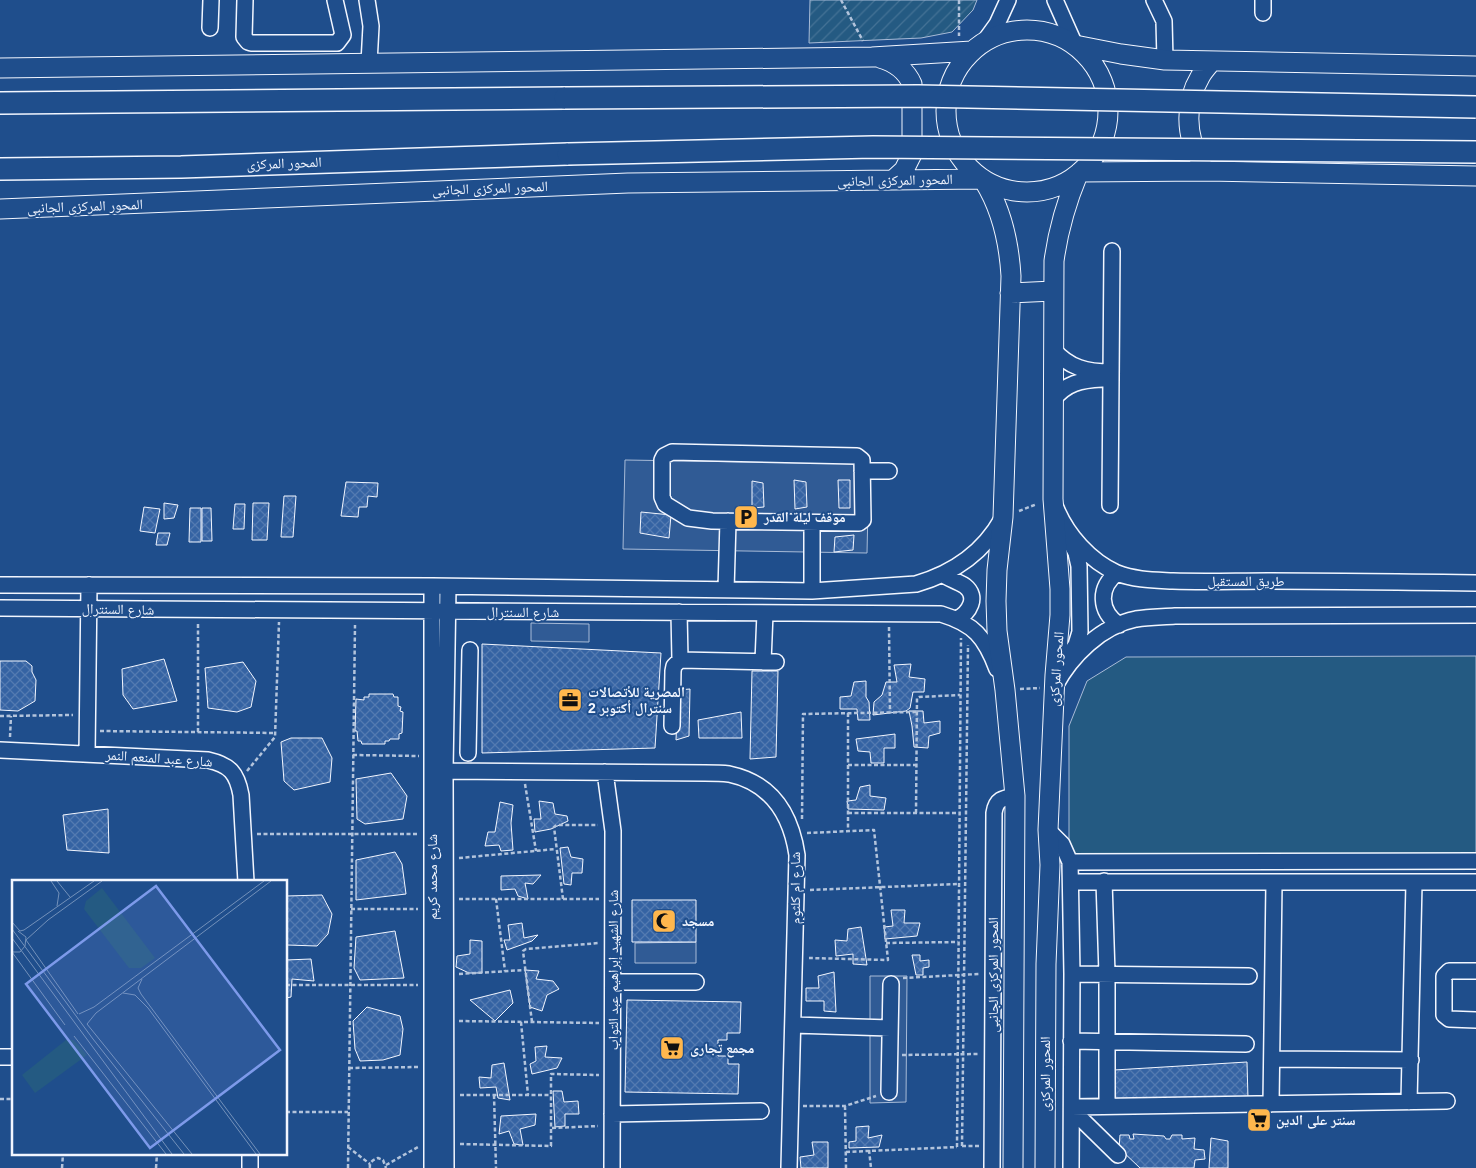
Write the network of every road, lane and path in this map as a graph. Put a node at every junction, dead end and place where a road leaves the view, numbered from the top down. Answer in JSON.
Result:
{"nodes":[{"id":1,"x":211,"y":0,"type":"edge"},
{"id":2,"x":245,"y":0,"type":"edge"},
{"id":3,"x":335,"y":0,"type":"edge"},
{"id":4,"x":367,"y":0,"type":"edge"},
{"id":5,"x":841,"y":0,"type":"edge"},
{"id":6,"x":959,"y":0,"type":"edge"},
{"id":7,"x":1008,"y":0,"type":"edge"},
{"id":8,"x":1055,"y":0,"type":"edge"},
{"id":9,"x":1154,"y":0,"type":"edge"},
{"id":10,"x":210,"y":28,"type":"dead end"},
{"id":11,"x":1074,"y":45,"type":"junction"},
{"id":12,"x":972,"y":48,"type":"junction"},
{"id":13,"x":876,"y":57,"type":"junction"},
{"id":14,"x":1165,"y":60,"type":"junction"},
{"id":15,"x":1212,"y":61,"type":"junction"},
{"id":16,"x":369,"y":63,"type":"junction"},
{"id":17,"x":1476,"y":66,"type":"edge"},
{"id":18,"x":0,"y":68,"type":"edge"},
{"id":19,"x":0,"y":103,"type":"edge"},
{"id":20,"x":1476,"y":107,"type":"edge"},
{"id":21,"x":1476,"y":152,"type":"edge"},
{"id":22,"x":0,"y":169,"type":"edge"},
{"id":23,"x":1207,"y":171,"type":"junction"},
{"id":24,"x":1079,"y":173,"type":"junction"},
{"id":25,"x":1476,"y":176,"type":"edge"},
{"id":26,"x":893,"y":180,"type":"junction"},
{"id":27,"x":982,"y":180,"type":"junction"},
{"id":28,"x":0,"y":209,"type":"edge"},
{"id":29,"x":1112,"y":251,"type":"dead end"},
{"id":30,"x":1053,"y":291,"type":"junction"},
{"id":31,"x":1010,"y":293,"type":"junction"},
{"id":32,"x":1053,"y":349,"type":"junction"},
{"id":33,"x":1111,"y":375,"type":"junction"},
{"id":34,"x":1053,"y":400,"type":"junction"},
{"id":35,"x":862,"y":471,"type":"junction"},
{"id":36,"x":890,"y":471,"type":"dead end"},
{"id":37,"x":1053,"y":499,"type":"junction"},
{"id":38,"x":1110,"y":505,"type":"dead end"},
{"id":39,"x":1003,"y":517,"type":"junction"},
{"id":40,"x":728,"y":521,"type":"junction"},
{"id":41,"x":812,"y":523,"type":"junction"},
{"id":42,"x":1117,"y":573,"type":"junction"},
{"id":43,"x":943,"y":575,"type":"junction"},
{"id":44,"x":1476,"y":583,"type":"edge"},
{"id":45,"x":0,"y":585,"type":"edge"},
{"id":46,"x":90,"y":585,"type":"junction"},
{"id":47,"x":432,"y":586,"type":"junction"},
{"id":48,"x":448,"y":586,"type":"junction"},
{"id":49,"x":726,"y":590,"type":"junction"},
{"id":50,"x":812,"y":591,"type":"junction"},
{"id":51,"x":0,"y":608,"type":"edge"},
{"id":52,"x":89,"y":608,"type":"junction"},
{"id":53,"x":198,"y":609,"type":"junction"},
{"id":54,"x":279,"y":610,"type":"junction"},
{"id":55,"x":356,"y":611,"type":"junction"},
{"id":56,"x":440,"y":611,"type":"junction"},
{"id":57,"x":679,"y":612,"type":"junction"},
{"id":58,"x":764,"y":613,"type":"junction"},
{"id":59,"x":889,"y":613,"type":"junction"},
{"id":60,"x":1476,"y":615,"type":"edge"},
{"id":61,"x":962,"y":622,"type":"junction"},
{"id":62,"x":1119,"y":625,"type":"junction"},
{"id":63,"x":470,"y":650,"type":"dead end"},
{"id":64,"x":680,"y":660,"type":"junction"},
{"id":65,"x":446,"y":678,"type":"junction"},
{"id":66,"x":469,"y":678,"type":"junction"},
{"id":67,"x":1054,"y":681,"type":"junction"},
{"id":68,"x":1005,"y":690,"type":"junction"},
{"id":69,"x":960,"y":695,"type":"junction"},
{"id":70,"x":916,"y":712,"type":"junction"},
{"id":71,"x":848,"y":713,"type":"junction"},
{"id":72,"x":890,"y":713,"type":"junction"},
{"id":73,"x":88,"y":715,"type":"junction"},
{"id":74,"x":0,"y":716,"type":"edge"},
{"id":75,"x":11,"y":716,"type":"junction"},
{"id":76,"x":672,"y":726,"type":"dead end"},
{"id":77,"x":87,"y":731,"type":"junction"},
{"id":78,"x":198,"y":732,"type":"junction"},
{"id":79,"x":276,"y":733,"type":"junction"},
{"id":80,"x":5,"y":750,"type":"edge"},
{"id":81,"x":468,"y":753,"type":"dead end"},
{"id":82,"x":87,"y":754,"type":"junction"},
{"id":83,"x":353,"y":755,"type":"junction"},
{"id":84,"x":432,"y":756,"type":"junction"},
{"id":85,"x":848,"y":765,"type":"junction"},
{"id":86,"x":916,"y":765,"type":"junction"},
{"id":87,"x":445,"y":771,"type":"junction"},
{"id":88,"x":523,"y":772,"type":"junction"},
{"id":89,"x":605,"y":772,"type":"junction"},
{"id":90,"x":238,"y":782,"type":"junction"},
{"id":91,"x":1015,"y":796,"type":"junction"},
{"id":92,"x":848,"y":813,"type":"junction"},
{"id":93,"x":916,"y":813,"type":"junction"},
{"id":94,"x":959,"y":813,"type":"junction"},
{"id":95,"x":612,"y":824,"type":"junction"},
{"id":96,"x":1048,"y":830,"type":"junction"},
{"id":97,"x":848,"y":831,"type":"junction"},
{"id":98,"x":243,"y":834,"type":"junction"},
{"id":99,"x":352,"y":834,"type":"junction"},
{"id":100,"x":433,"y":834,"type":"junction"},
{"id":101,"x":798,"y":834,"type":"junction"},
{"id":102,"x":556,"y":850,"type":"junction"},
{"id":103,"x":536,"y":851,"type":"junction"},
{"id":104,"x":446,"y":859,"type":"junction"},
{"id":105,"x":1476,"y":861,"type":"edge"},
{"id":106,"x":1070,"y":862,"type":"junction"},
{"id":107,"x":246,"y":880,"type":"edge"},
{"id":108,"x":1104,"y":881,"type":"junction"},
{"id":109,"x":1071,"y":882,"type":"junction"},
{"id":110,"x":1476,"y":882,"type":"edge"},
{"id":111,"x":1274,"y":883,"type":"junction"},
{"id":112,"x":1414,"y":883,"type":"junction"},
{"id":113,"x":958,"y":884,"type":"junction"},
{"id":114,"x":880,"y":887,"type":"junction"},
{"id":115,"x":796,"y":891,"type":"junction"},
{"id":116,"x":446,"y":899,"type":"junction"},
{"id":117,"x":496,"y":899,"type":"junction"},
{"id":118,"x":563,"y":899,"type":"junction"},
{"id":119,"x":613,"y":899,"type":"junction"},
{"id":120,"x":432,"y":909,"type":"junction"},
{"id":121,"x":351,"y":910,"type":"junction"},
{"id":122,"x":613,"y":942,"type":"junction"},
{"id":123,"x":958,"y":942,"type":"junction"},
{"id":124,"x":886,"y":943,"type":"junction"},
{"id":125,"x":794,"y":958,"type":"junction"},
{"id":126,"x":525,"y":970,"type":"junction"},
{"id":127,"x":504,"y":971,"type":"junction"},
{"id":128,"x":1476,"y":971,"type":"edge"},
{"id":129,"x":993,"y":974,"type":"junction"},
{"id":130,"x":1072,"y":974,"type":"junction"},
{"id":131,"x":1107,"y":974,"type":"junction"},
{"id":132,"x":446,"y":975,"type":"junction"},
{"id":133,"x":958,"y":975,"type":"junction"},
{"id":134,"x":964,"y":975,"type":"junction"},
{"id":135,"x":1249,"y":976,"type":"dead end"},
{"id":136,"x":613,"y":982,"type":"junction"},
{"id":137,"x":696,"y":982,"type":"dead end"},
{"id":138,"x":350,"y":984,"type":"junction"},
{"id":139,"x":891,"y":984,"type":"joint"},
{"id":140,"x":288,"y":985,"type":"edge"},
{"id":141,"x":432,"y":985,"type":"junction"},
{"id":142,"x":1476,"y":1020,"type":"edge"},
{"id":143,"x":446,"y":1021,"type":"junction"},
{"id":144,"x":521,"y":1022,"type":"junction"},
{"id":145,"x":532,"y":1022,"type":"junction"},
{"id":146,"x":613,"y":1023,"type":"junction"},
{"id":147,"x":793,"y":1025,"type":"junction"},
{"id":148,"x":890,"y":1028,"type":"junction"},
{"id":149,"x":1071,"y":1041,"type":"junction"},
{"id":150,"x":1107,"y":1041,"type":"junction"},
{"id":151,"x":1246,"y":1044,"type":"dead end"},
{"id":152,"x":993,"y":1053,"type":"junction"},
{"id":153,"x":957,"y":1055,"type":"junction"},
{"id":154,"x":963,"y":1055,"type":"junction"},
{"id":155,"x":890,"y":1056,"type":"junction"},
{"id":156,"x":1272,"y":1059,"type":"junction"},
{"id":157,"x":1411,"y":1060,"type":"junction"},
{"id":158,"x":432,"y":1067,"type":"junction"},
{"id":159,"x":348,"y":1068,"type":"junction"},
{"id":160,"x":613,"y":1075,"type":"junction"},
{"id":161,"x":889,"y":1092,"type":"joint"},
{"id":162,"x":446,"y":1095,"type":"junction"},
{"id":163,"x":494,"y":1095,"type":"junction"},
{"id":164,"x":528,"y":1095,"type":"junction"},
{"id":165,"x":551,"y":1095,"type":"junction"},
{"id":166,"x":1447,"y":1101,"type":"dead end"},
{"id":167,"x":1409,"y":1102,"type":"junction"},
{"id":168,"x":1271,"y":1104,"type":"junction"},
{"id":169,"x":790,"y":1106,"type":"junction"},
{"id":170,"x":845,"y":1106,"type":"junction"},
{"id":171,"x":1107,"y":1106,"type":"junction"},
{"id":172,"x":1072,"y":1108,"type":"junction"},
{"id":173,"x":288,"y":1112,"type":"edge"},
{"id":174,"x":348,"y":1112,"type":"junction"},
{"id":175,"x":761,"y":1112,"type":"dead end"},
{"id":176,"x":612,"y":1120,"type":"junction"},
{"id":177,"x":552,"y":1128,"type":"junction"},
{"id":178,"x":439,"y":1142,"type":"junction"},
{"id":179,"x":495,"y":1145,"type":"junction"},
{"id":180,"x":992,"y":1145,"type":"junction"},
{"id":181,"x":957,"y":1146,"type":"junction"},
{"id":182,"x":962,"y":1146,"type":"junction"},
{"id":183,"x":348,"y":1147,"type":"junction"},
{"id":184,"x":869,"y":1150,"type":"junction"},
{"id":185,"x":846,"y":1152,"type":"junction"},
{"id":186,"x":1118,"y":1155,"type":"dead end"},
{"id":187,"x":370,"y":1164,"type":"junction"},
{"id":188,"x":386,"y":1166,"type":"edge"},
{"id":189,"x":348,"y":1168,"type":"edge"},
{"id":190,"x":370,"y":1168,"type":"edge"},
{"id":191,"x":432,"y":1168,"type":"edge"},
{"id":192,"x":446,"y":1168,"type":"edge"},
{"id":193,"x":496,"y":1168,"type":"edge"},
{"id":194,"x":612,"y":1168,"type":"edge"},
{"id":195,"x":790,"y":1168,"type":"edge"},
{"id":196,"x":846,"y":1168,"type":"edge"},
{"id":197,"x":871,"y":1168,"type":"edge"},
{"id":198,"x":992,"y":1168,"type":"edge"},
{"id":199,"x":1013,"y":1168,"type":"edge"},
{"id":200,"x":1045,"y":1168,"type":"edge"},
{"id":201,"x":1071,"y":1168,"type":"edge"}],
"edges":[{"from":1,"to":10,"type":"street"},
{"from":2,"to":3,"type":"street"},
{"from":4,"to":16,"type":"street"},
{"from":5,"to":13,"type":"path"},
{"from":6,"to":12,"type":"path"},
{"from":7,"to":12,"type":"street"},
{"from":8,"to":11,"type":"street"},
{"from":9,"to":14,"type":"street"},
{"from":11,"to":12,"type":"main road"},
{"from":11,"to":14,"type":"main road"},
{"from":11,"to":24,"type":"main road"},
{"from":12,"to":13,"type":"main road"},
{"from":12,"to":27,"type":"main road"},
{"from":13,"to":16,"type":"main road"},
{"from":13,"to":26,"type":"main road"},
{"from":14,"to":15,"type":"main road"},
{"from":15,"to":17,"type":"main road"},
{"from":15,"to":23,"type":"main road"},
{"from":16,"to":18,"type":"main road"},
{"from":19,"to":20,"type":"highway","bridge":true},
{"from":21,"to":22,"type":"highway","name":"المحور المركزى","bridge":true},
{"from":23,"to":24,"type":"main road"},
{"from":23,"to":25,"type":"main road"},
{"from":24,"to":27,"type":"main road"},
{"from":24,"to":30,"type":"main road","name":"المحور المركزى"},
{"from":26,"to":27,"type":"main road","name":"المحور المركزى الجانبى"},
{"from":26,"to":28,"type":"main road","name":"المحور المركزى الجانبى"},
{"from":27,"to":31,"type":"main road"},
{"from":29,"to":33,"type":"street"},
{"from":30,"to":31,"type":"main road"},
{"from":30,"to":32,"type":"main road","name":"المحور المركزى"},
{"from":31,"to":39,"type":"main road"},
{"from":32,"to":33,"type":"street"},
{"from":32,"to":34,"type":"main road","name":"المحور المركزى"},
{"from":33,"to":34,"type":"street"},
{"from":33,"to":38,"type":"street"},
{"from":34,"to":37,"type":"main road","name":"المحور المركزى"},
{"from":35,"to":36,"type":"street"},
{"from":35,"to":40,"type":"street"},
{"from":35,"to":41,"type":"street"},
{"from":37,"to":39,"type":"path"},
{"from":37,"to":42,"type":"street","name":"طريق المستقبل"},
{"from":37,"to":67,"type":"main road","name":"المحور المركزى"},
{"from":39,"to":43,"type":"street","name":"شارع السنترال"},
{"from":39,"to":68,"type":"main road"},
{"from":40,"to":41,"type":"street"},
{"from":40,"to":49,"type":"street"},
{"from":41,"to":50,"type":"street"},
{"from":42,"to":44,"type":"street","name":"طريق المستقبل"},
{"from":42,"to":62,"type":"street"},
{"from":43,"to":50,"type":"street","name":"شارع السنترال"},
{"from":43,"to":61,"type":"street"},
{"from":45,"to":46,"type":"street","name":"شارع السنترال"},
{"from":46,"to":47,"type":"street","name":"شارع السنترال"},
{"from":46,"to":52,"type":"street"},
{"from":47,"to":48,"type":"street","name":"شارع السنترال"},
{"from":47,"to":56,"type":"street","name":"شارع محمد كريم"},
{"from":48,"to":49,"type":"street","name":"شارع السنترال"},
{"from":48,"to":56,"type":"street","name":"شارع محمد كريم"},
{"from":49,"to":50,"type":"street","name":"شارع السنترال"},
{"from":51,"to":52,"type":"street","name":"شارع السنترال"},
{"from":52,"to":53,"type":"street","name":"شارع السنترال"},
{"from":52,"to":73,"type":"street"},
{"from":53,"to":54,"type":"street","name":"شارع السنترال"},
{"from":53,"to":78,"type":"path"},
{"from":54,"to":55,"type":"street","name":"شارع السنترال"},
{"from":54,"to":79,"type":"path"},
{"from":55,"to":56,"type":"street","name":"شارع السنترال"},
{"from":55,"to":83,"type":"path"},
{"from":56,"to":57,"type":"street","name":"شارع السنترال"},
{"from":56,"to":65,"type":"street","name":"شارع محمد كريم"},
{"from":56,"to":84,"type":"street","name":"شارع محمد كريم"},
{"from":57,"to":58,"type":"street","name":"شارع السنترال"},
{"from":57,"to":64,"type":"street"},
{"from":58,"to":59,"type":"street","name":"شارع السنترال"},
{"from":58,"to":64,"type":"street"},
{"from":59,"to":61,"type":"street","name":"شارع السنترال"},
{"from":59,"to":72,"type":"path"},
{"from":60,"to":62,"type":"street"},
{"from":61,"to":68,"type":"street"},
{"from":61,"to":69,"type":"path"},
{"from":61,"to":134,"type":"path"},
{"from":62,"to":67,"type":"street"},
{"from":63,"to":66,"type":"street"},
{"from":64,"to":76,"type":"street"},
{"from":65,"to":66,"type":"street"},
{"from":65,"to":87,"type":"street","name":"شارع محمد كريم"},
{"from":66,"to":81,"type":"street"},
{"from":67,"to":68,"type":"path"},
{"from":67,"to":96,"type":"main road","name":"المحور المركزى"},
{"from":68,"to":91,"type":"main road"},
{"from":69,"to":70,"type":"path"},
{"from":69,"to":94,"type":"path"},
{"from":70,"to":72,"type":"path"},
{"from":70,"to":86,"type":"path"},
{"from":71,"to":72,"type":"path"},
{"from":71,"to":85,"type":"path"},
{"from":71,"to":101,"type":"path"},
{"from":73,"to":75,"type":"path"},
{"from":73,"to":77,"type":"street"},
{"from":74,"to":75,"type":"path"},
{"from":75,"to":80,"type":"path"},
{"from":77,"to":78,"type":"path"},
{"from":77,"to":82,"type":"street"},
{"from":78,"to":79,"type":"path"},
{"from":79,"to":90,"type":"path"},
{"from":80,"to":82,"type":"street","name":"شارع عبد المنعم النمر"},
{"from":82,"to":90,"type":"street","name":"شارع عبد المنعم النمر"},
{"from":83,"to":84,"type":"path"},
{"from":83,"to":99,"type":"path"},
{"from":84,"to":100,"type":"street","name":"شارع محمد كريم"},
{"from":85,"to":86,"type":"path"},
{"from":85,"to":92,"type":"path"},
{"from":86,"to":93,"type":"path"},
{"from":87,"to":88,"type":"street","name":"شارع ام كلثوم"},
{"from":87,"to":104,"type":"street","name":"شارع محمد كريم"},
{"from":88,"to":89,"type":"street","name":"شارع ام كلثوم"},
{"from":88,"to":103,"type":"path"},
{"from":89,"to":95,"type":"street","name":"شارع الشهيد إبراهيم عبد التواب"},
{"from":89,"to":101,"type":"street","name":"شارع ام كلثوم"},
{"from":90,"to":98,"type":"street"},
{"from":91,"to":129,"type":"street","name":"المحور المركزى الجانبى"},
{"from":91,"to":199,"type":"main road"},
{"from":92,"to":93,"type":"path"},
{"from":92,"to":97,"type":"path"},
{"from":93,"to":94,"type":"path"},
{"from":94,"to":113,"type":"path"},
{"from":95,"to":102,"type":"path"},
{"from":95,"to":119,"type":"street","name":"شارع الشهيد إبراهيم عبد التواب"},
{"from":96,"to":106,"type":"street"},
{"from":96,"to":200,"type":"main road","name":"المحور المركزى"},
{"from":97,"to":101,"type":"path"},
{"from":97,"to":114,"type":"path"},
{"from":98,"to":99,"type":"path"},
{"from":98,"to":107,"type":"street"},
{"from":99,"to":100,"type":"path"},
{"from":99,"to":121,"type":"path"},
{"from":100,"to":120,"type":"street","name":"شارع محمد كريم"},
{"from":101,"to":115,"type":"street","name":"شارع ام كلثوم"},
{"from":102,"to":103,"type":"path"},
{"from":102,"to":118,"type":"path"},
{"from":103,"to":104,"type":"path"},
{"from":104,"to":116,"type":"street","name":"شارع محمد كريم"},
{"from":105,"to":106,"type":"street"},
{"from":106,"to":109,"type":"street"},
{"from":108,"to":109,"type":"street"},
{"from":108,"to":111,"type":"street"},
{"from":108,"to":131,"type":"street"},
{"from":109,"to":130,"type":"street"},
{"from":110,"to":112,"type":"street"},
{"from":111,"to":112,"type":"street"},
{"from":111,"to":156,"type":"street"},
{"from":112,"to":157,"type":"street"},
{"from":113,"to":114,"type":"path"},
{"from":113,"to":123,"type":"path"},
{"from":114,"to":115,"type":"path"},
{"from":114,"to":124,"type":"path"},
{"from":115,"to":125,"type":"street","name":"شارع ام كلثوم"},
{"from":116,"to":117,"type":"path"},
{"from":116,"to":132,"type":"street","name":"شارع محمد كريم"},
{"from":117,"to":118,"type":"path"},
{"from":117,"to":127,"type":"path"},
{"from":118,"to":119,"type":"path"},
{"from":119,"to":122,"type":"street","name":"شارع الشهيد إبراهيم عبد التواب"},
{"from":120,"to":121,"type":"path"},
{"from":120,"to":141,"type":"street","name":"شارع محمد كريم"},
{"from":121,"to":138,"type":"path"},
{"from":122,"to":126,"type":"path"},
{"from":122,"to":136,"type":"street","name":"شارع الشهيد إبراهيم عبد التواب"},
{"from":123,"to":124,"type":"path"},
{"from":123,"to":133,"type":"path"},
{"from":124,"to":125,"type":"path"},
{"from":125,"to":147,"type":"street","name":"شارع ام كلثوم"},
{"from":126,"to":127,"type":"path"},
{"from":126,"to":145,"type":"path"},
{"from":127,"to":132,"type":"path"},
{"from":128,"to":142,"type":"street"},
{"from":129,"to":134,"type":"path"},
{"from":129,"to":152,"type":"street","name":"المحور المركزى الجانبى"},
{"from":130,"to":131,"type":"street"},
{"from":130,"to":149,"type":"street"},
{"from":131,"to":135,"type":"street"},
{"from":131,"to":150,"type":"street"},
{"from":132,"to":143,"type":"street","name":"شارع محمد كريم"},
{"from":133,"to":134,"type":"path"},
{"from":133,"to":139,"type":"path"},
{"from":133,"to":153,"type":"path"},
{"from":134,"to":154,"type":"path"},
{"from":136,"to":137,"type":"street"},
{"from":136,"to":146,"type":"street","name":"شارع الشهيد إبراهيم عبد التواب"},
{"from":138,"to":140,"type":"path"},
{"from":138,"to":141,"type":"path"},
{"from":138,"to":159,"type":"path"},
{"from":139,"to":148,"type":"street"},
{"from":141,"to":158,"type":"street","name":"شارع محمد كريم"},
{"from":143,"to":144,"type":"path"},
{"from":143,"to":162,"type":"street","name":"شارع محمد كريم"},
{"from":144,"to":145,"type":"path"},
{"from":144,"to":164,"type":"path"},
{"from":145,"to":146,"type":"path"},
{"from":146,"to":160,"type":"street","name":"شارع الشهيد إبراهيم عبد التواب"},
{"from":147,"to":148,"type":"street"},
{"from":147,"to":169,"type":"street","name":"شارع ام كلثوم"},
{"from":148,"to":155,"type":"street"},
{"from":149,"to":150,"type":"street"},
{"from":149,"to":172,"type":"street"},
{"from":150,"to":151,"type":"street"},
{"from":150,"to":171,"type":"street"},
{"from":152,"to":154,"type":"path"},
{"from":152,"to":180,"type":"street","name":"المحور المركزى الجانبى"},
{"from":153,"to":154,"type":"path"},
{"from":153,"to":155,"type":"path"},
{"from":153,"to":181,"type":"path"},
{"from":154,"to":182,"type":"path"},
{"from":155,"to":161,"type":"street"},
{"from":156,"to":157,"type":"street"},
{"from":156,"to":168,"type":"street"},
{"from":157,"to":167,"type":"street"},
{"from":158,"to":159,"type":"path"},
{"from":158,"to":178,"type":"street","name":"شارع محمد كريم"},
{"from":159,"to":174,"type":"path"},
{"from":160,"to":165,"type":"path"},
{"from":160,"to":176,"type":"street","name":"شارع الشهيد إبراهيم عبد التواب"},
{"from":161,"to":170,"type":"path"},
{"from":162,"to":163,"type":"path"},
{"from":162,"to":178,"type":"street","name":"شارع محمد كريم"},
{"from":163,"to":164,"type":"path"},
{"from":163,"to":179,"type":"path"},
{"from":164,"to":165,"type":"path"},
{"from":165,"to":177,"type":"path"},
{"from":166,"to":167,"type":"street"},
{"from":167,"to":168,"type":"street"},
{"from":168,"to":171,"type":"street"},
{"from":169,"to":170,"type":"path"},
{"from":169,"to":195,"type":"street","name":"شارع ام كلثوم"},
{"from":170,"to":185,"type":"path"},
{"from":171,"to":172,"type":"street"},
{"from":172,"to":186,"type":"street"},
{"from":172,"to":201,"type":"street"},
{"from":173,"to":174,"type":"path"},
{"from":174,"to":183,"type":"path"},
{"from":175,"to":176,"type":"street"},
{"from":176,"to":177,"type":"path"},
{"from":176,"to":194,"type":"street","name":"شارع الشهيد إبراهيم عبد التواب"},
{"from":177,"to":179,"type":"path"},
{"from":178,"to":179,"type":"path"},
{"from":178,"to":188,"type":"path"},
{"from":178,"to":191,"type":"street","name":"شارع محمد كريم"},
{"from":178,"to":192,"type":"street","name":"شارع محمد كريم"},
{"from":179,"to":193,"type":"path"},
{"from":180,"to":182,"type":"path"},
{"from":180,"to":198,"type":"street","name":"المحور المركزى الجانبى"},
{"from":181,"to":182,"type":"path"},
{"from":181,"to":184,"type":"path"},
{"from":183,"to":187,"type":"path"},
{"from":183,"to":189,"type":"path"},
{"from":184,"to":185,"type":"path"},
{"from":184,"to":197,"type":"path"},
{"from":185,"to":196,"type":"path"},
{"from":187,"to":188,"type":"path"},
{"from":187,"to":190,"type":"path"}]}
